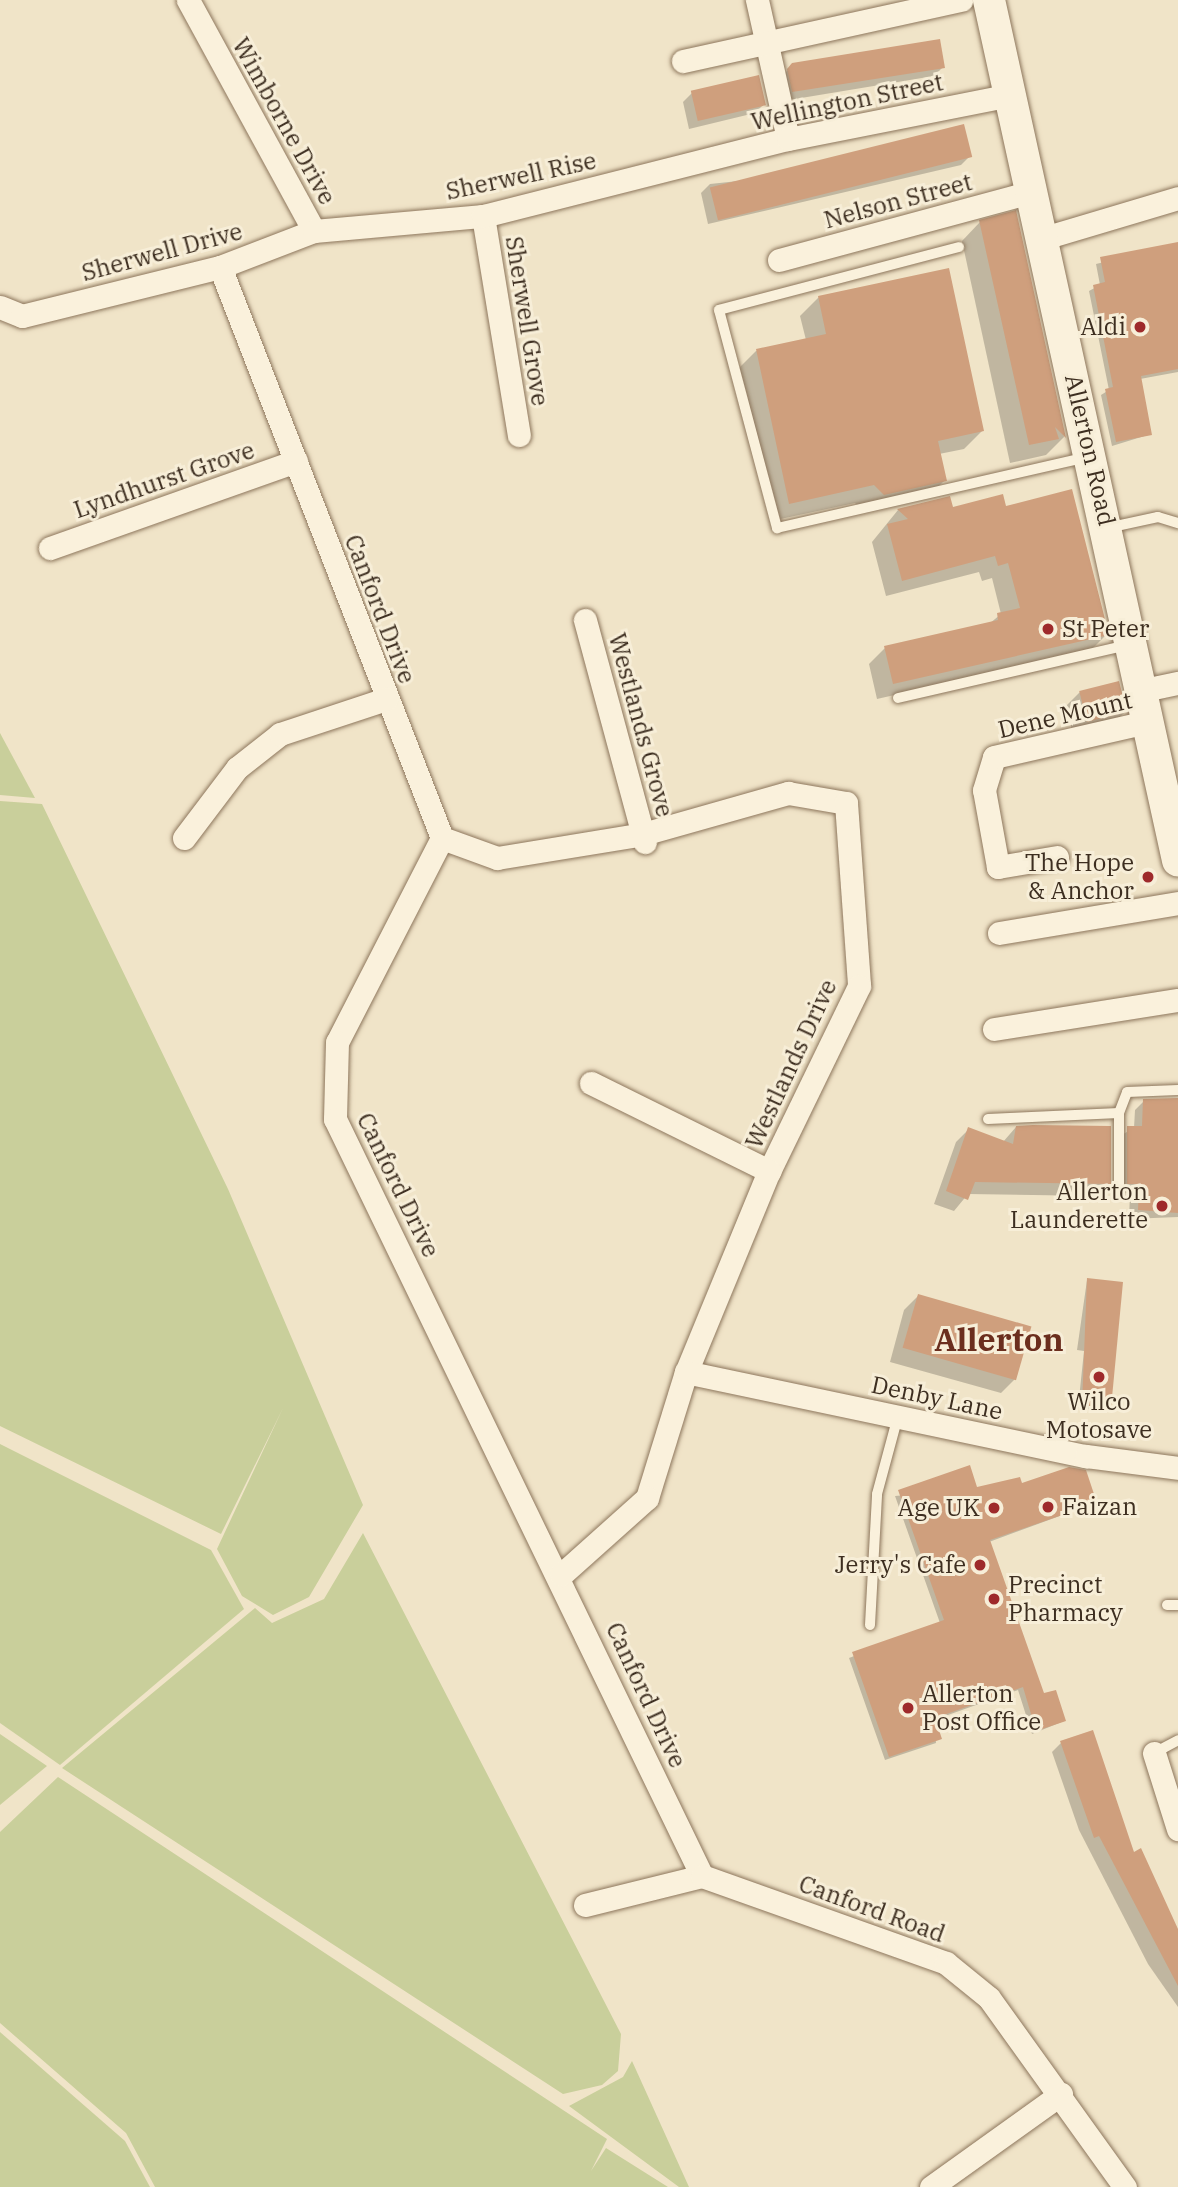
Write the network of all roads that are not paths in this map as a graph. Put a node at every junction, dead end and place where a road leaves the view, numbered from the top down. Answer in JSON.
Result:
{"nodes":[{"id":1,"x":188,"y":0,"type":"edge"},
{"id":2,"x":757,"y":0,"type":"edge"},
{"id":3,"x":961,"y":0,"type":"edge"},
{"id":4,"x":989,"y":0,"type":"edge"},
{"id":5,"x":766,"y":42,"type":"junction"},
{"id":6,"x":683,"y":61,"type":"dead end"},
{"id":7,"x":1011,"y":95,"type":"junction"},
{"id":8,"x":788,"y":139,"type":"junction"},
{"id":9,"x":695,"y":162,"type":"joint"},
{"id":10,"x":1031,"y":192,"type":"junction"},
{"id":11,"x":1178,"y":198,"type":"edge"},
{"id":12,"x":483,"y":216,"type":"junction"},
{"id":13,"x":314,"y":231,"type":"junction"},
{"id":14,"x":1044,"y":238,"type":"junction"},
{"id":15,"x":959,"y":247,"type":"dead end"},
{"id":16,"x":779,"y":260,"type":"dead end"},
{"id":17,"x":220,"y":267,"type":"junction"},
{"id":18,"x":0,"y":307,"type":"edge"},
{"id":19,"x":519,"y":435,"type":"dead end"},
{"id":20,"x":1090,"y":457,"type":"junction"},
{"id":21,"x":296,"y":461,"type":"junction"},
{"id":22,"x":1178,"y":523,"type":"edge"},
{"id":23,"x":1107,"y":528,"type":"junction"},
{"id":24,"x":50,"y":548,"type":"dead end"},
{"id":25,"x":585,"y":621,"type":"dead end"},
{"id":26,"x":1133,"y":643,"type":"junction"},
{"id":27,"x":1178,"y":683,"type":"edge"},
{"id":28,"x":1144,"y":690,"type":"junction"},
{"id":29,"x":898,"y":698,"type":"dead end"},
{"id":30,"x":386,"y":699,"type":"junction"},
{"id":31,"x":1151,"y":722,"type":"junction"},
{"id":32,"x":184,"y":838,"type":"dead end"},
{"id":33,"x":442,"y":838,"type":"junction"},
{"id":34,"x":644,"y":838,"type":"junction"},
{"id":35,"x":1057,"y":857,"type":"dead end"},
{"id":36,"x":1178,"y":860,"type":"edge"},
{"id":37,"x":1178,"y":903,"type":"edge"},
{"id":38,"x":999,"y":933,"type":"dead end"},
{"id":39,"x":1178,"y":1000,"type":"edge"},
{"id":40,"x":994,"y":1029,"type":"dead end"},
{"id":41,"x":591,"y":1083,"type":"dead end"},
{"id":42,"x":1178,"y":1090,"type":"edge"},
{"id":43,"x":1119,"y":1113,"type":"junction"},
{"id":44,"x":988,"y":1119,"type":"dead end"},
{"id":45,"x":769,"y":1171,"type":"junction"},
{"id":46,"x":1119,"y":1191,"type":"dead end"},
{"id":47,"x":686,"y":1372,"type":"junction"},
{"id":48,"x":898,"y":1416,"type":"junction"},
{"id":49,"x":1178,"y":1468,"type":"edge"},
{"id":50,"x":561,"y":1575,"type":"junction"},
{"id":51,"x":870,"y":1625,"type":"dead end"},
{"id":52,"x":1178,"y":1740,"type":"edge"},
{"id":53,"x":1154,"y":1753,"type":"joint"},
{"id":54,"x":1178,"y":1829,"type":"edge"},
{"id":55,"x":702,"y":1876,"type":"junction"},
{"id":56,"x":585,"y":1905,"type":"dead end"},
{"id":57,"x":1061,"y":2094,"type":"junction"},
{"id":58,"x":930,"y":2187,"type":"edge"},
{"id":59,"x":1125,"y":2187,"type":"edge"}],
"edges":[{"from":1,"to":13,"type":"street","name":"Wimborne Drive"},
{"from":2,"to":5,"type":"street"},
{"from":3,"to":5,"type":"street"},
{"from":4,"to":7,"type":"street","name":"Allerton Road"},
{"from":5,"to":6,"type":"street"},
{"from":5,"to":8,"type":"street"},
{"from":7,"to":8,"type":"street","name":"Wellington Street"},
{"from":7,"to":10,"type":"street","name":"Allerton Road"},
{"from":8,"to":9,"type":"street","name":"Wellington Street"},
{"from":9,"to":12,"type":"street","name":"Sherwell Rise"},
{"from":10,"to":14,"type":"street","name":"Allerton Road"},
{"from":10,"to":16,"type":"street","name":"Nelson Street"},
{"from":11,"to":14,"type":"street"},
{"from":12,"to":13,"type":"street","name":"Sherwell Rise"},
{"from":12,"to":19,"type":"street","name":"Sherwell Grove"},
{"from":13,"to":17,"type":"street","name":"Sherwell Drive"},
{"from":14,"to":20,"type":"street","name":"Allerton Road"},
{"from":15,"to":20,"type":"lane"},
{"from":17,"to":18,"type":"street","name":"Sherwell Drive"},
{"from":17,"to":21,"type":"street","name":"Canford Drive"},
{"from":20,"to":23,"type":"street","name":"Allerton Road"},
{"from":21,"to":24,"type":"street","name":"Lyndhurst Grove"},
{"from":21,"to":30,"type":"street","name":"Canford Drive"},
{"from":22,"to":23,"type":"lane"},
{"from":23,"to":26,"type":"street","name":"Allerton Road"},
{"from":25,"to":34,"type":"street","name":"Westlands Grove"},
{"from":26,"to":28,"type":"street","name":"Allerton Road"},
{"from":26,"to":29,"type":"lane"},
{"from":27,"to":28,"type":"street"},
{"from":28,"to":31,"type":"street","name":"Allerton Road"},
{"from":30,"to":32,"type":"street"},
{"from":30,"to":33,"type":"street","name":"Canford Drive"},
{"from":31,"to":35,"type":"street","name":"Dene Mount"},
{"from":31,"to":36,"type":"street","name":"Allerton Road"},
{"from":33,"to":34,"type":"street","name":"Westlands Drive"},
{"from":33,"to":50,"type":"street","name":"Canford Drive"},
{"from":34,"to":45,"type":"street","name":"Westlands Drive"},
{"from":37,"to":38,"type":"street"},
{"from":39,"to":40,"type":"street"},
{"from":41,"to":45,"type":"street"},
{"from":42,"to":43,"type":"lane"},
{"from":43,"to":44,"type":"lane"},
{"from":43,"to":46,"type":"lane"},
{"from":45,"to":47,"type":"street","name":"Westlands Drive"},
{"from":47,"to":48,"type":"street","name":"Denby Lane"},
{"from":47,"to":50,"type":"street","name":"Westlands Drive"},
{"from":48,"to":49,"type":"street","name":"Denby Lane"},
{"from":48,"to":51,"type":"lane"},
{"from":50,"to":55,"type":"street","name":"Canford Drive"},
{"from":52,"to":53,"type":"lane"},
{"from":53,"to":54,"type":"street"},
{"from":55,"to":56,"type":"street"},
{"from":55,"to":57,"type":"street","name":"Canford Road"},
{"from":57,"to":58,"type":"street"},
{"from":57,"to":59,"type":"street","name":"Canford Road"}]}
